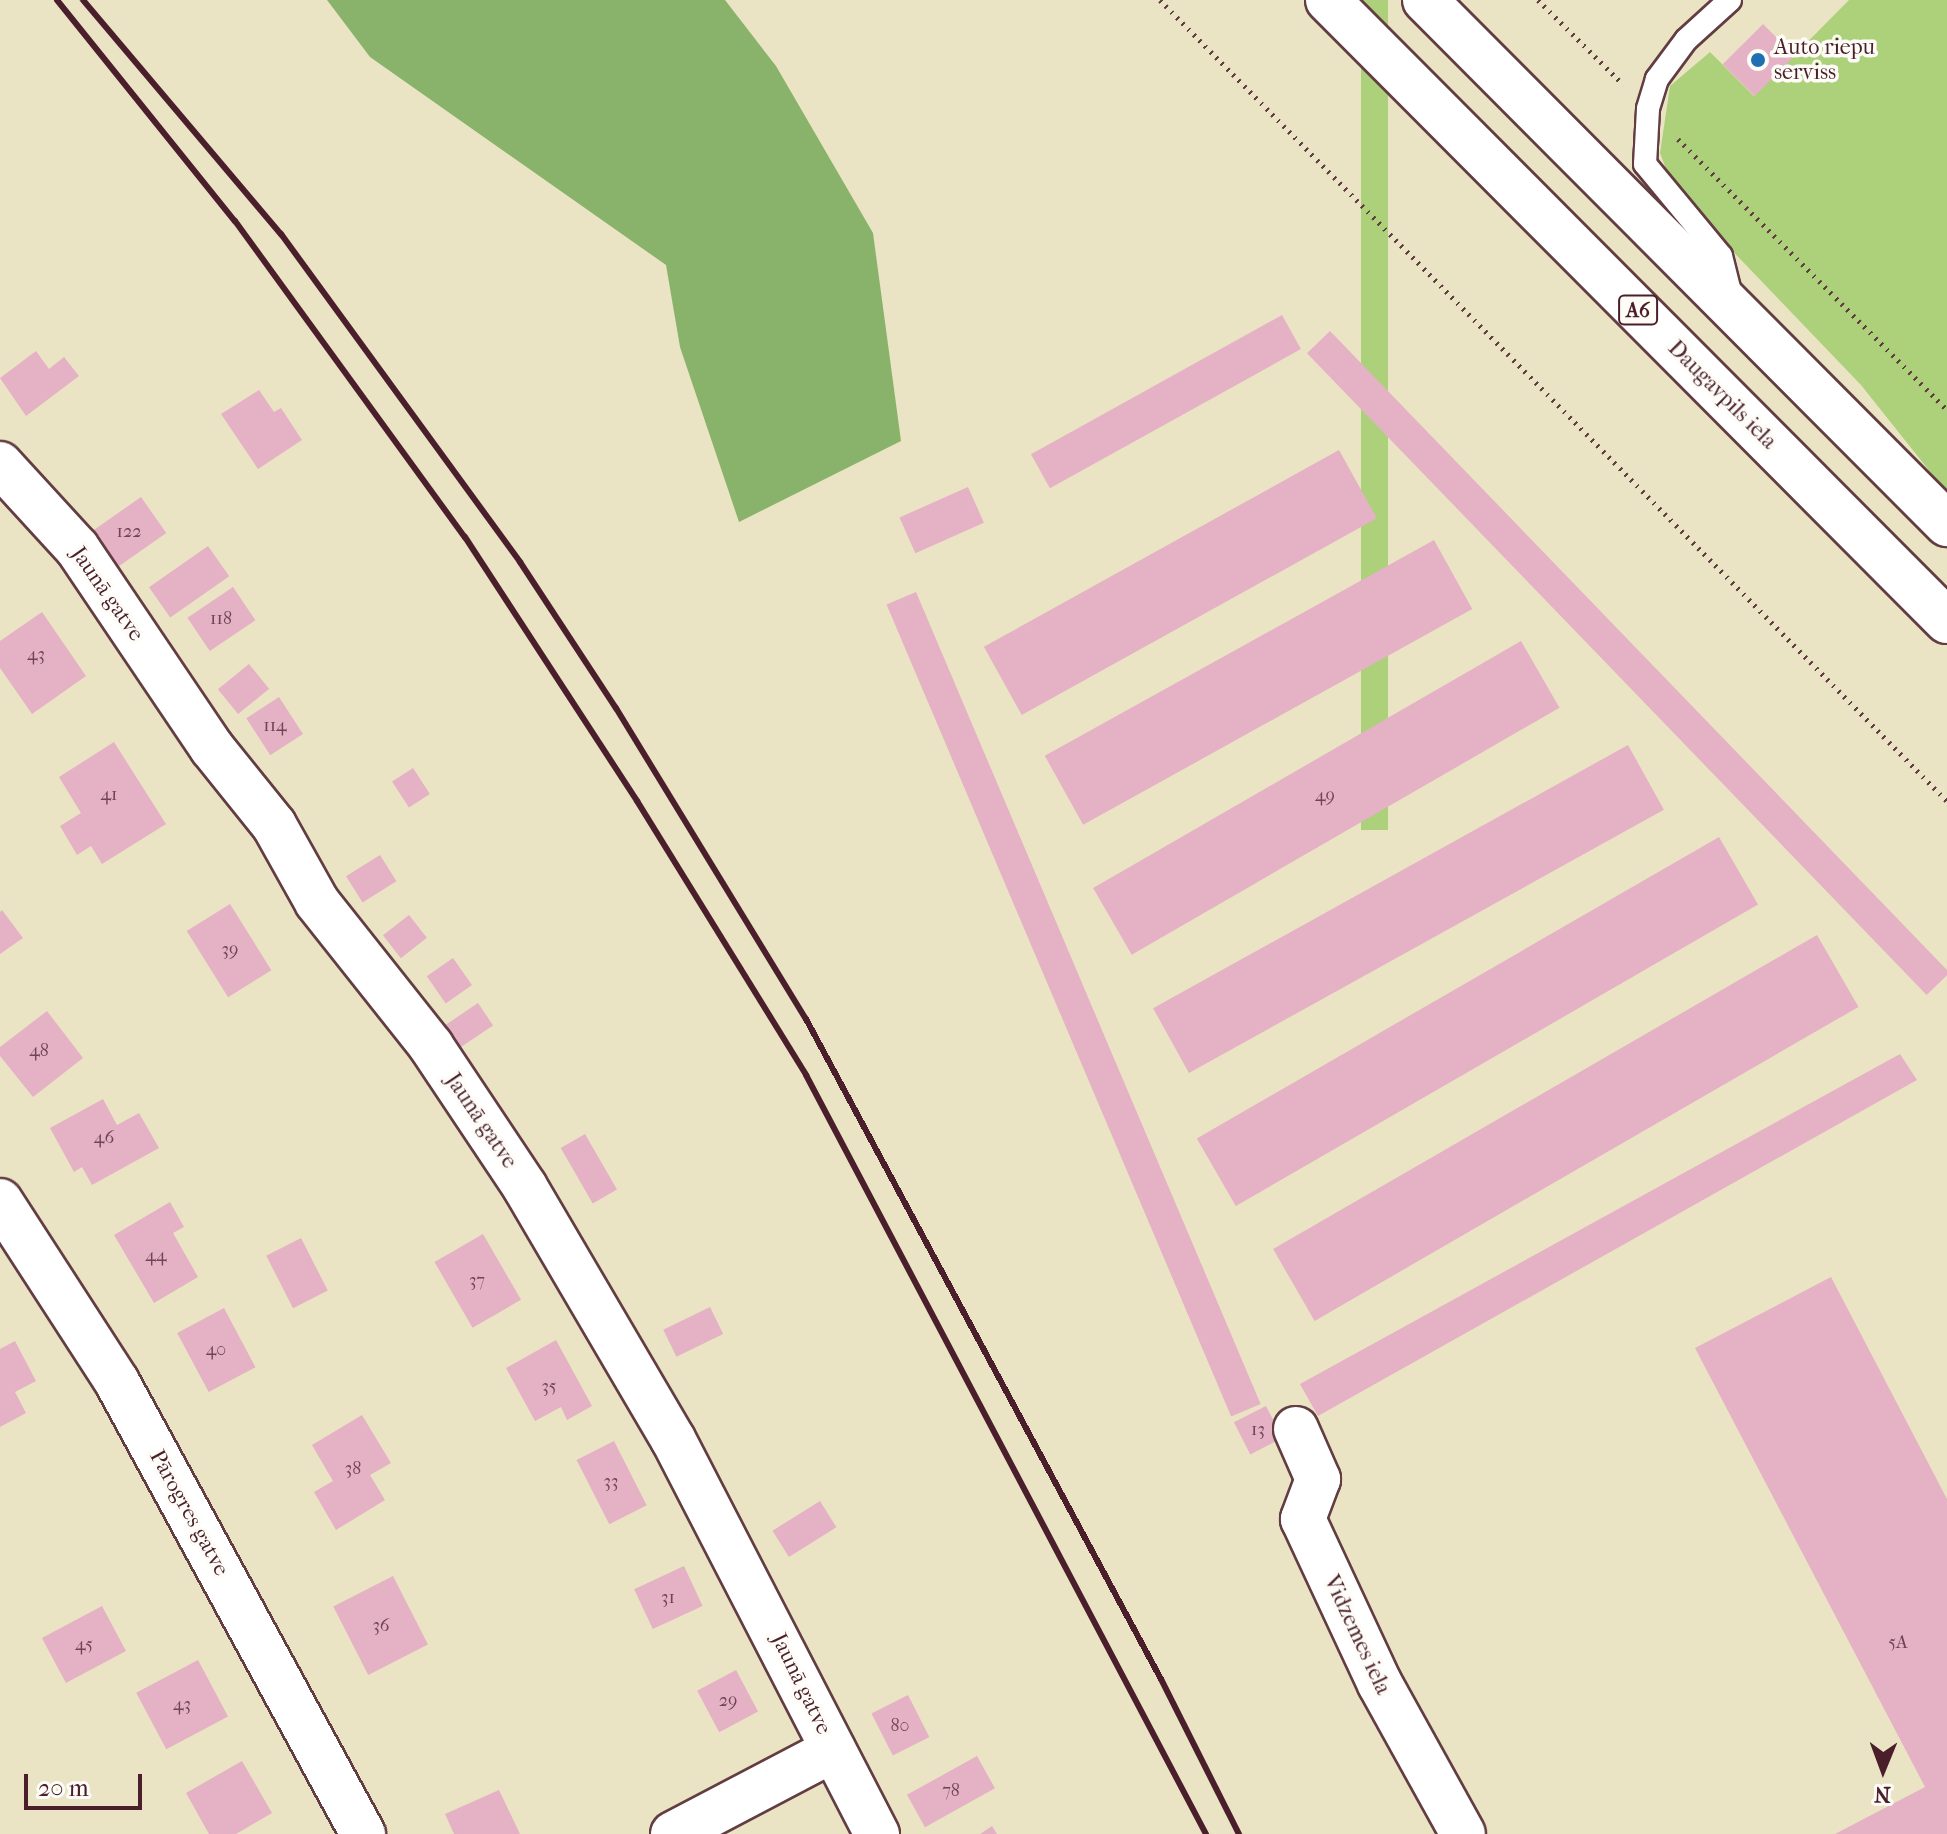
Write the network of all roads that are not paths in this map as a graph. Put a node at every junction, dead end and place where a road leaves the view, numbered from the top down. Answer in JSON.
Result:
{"nodes":[{"id":1,"x":1328,"y":0,"type":"edge"},
{"id":2,"x":1425,"y":0,"type":"edge"},
{"id":3,"x":1724,"y":5,"type":"edge"},
{"id":4,"x":1735,"y":310,"type":"junction"},
{"id":5,"x":0,"y":464,"type":"edge"},
{"id":6,"x":1947,"y":524,"type":"edge"},
{"id":7,"x":1947,"y":621,"type":"edge"},
{"id":8,"x":0,"y":1201,"type":"edge"},
{"id":9,"x":1296,"y":1429,"type":"dead end"},
{"id":10,"x":833,"y":1750,"type":"junction"},
{"id":11,"x":363,"y":1834,"type":"edge"},
{"id":12,"x":673,"y":1834,"type":"edge"},
{"id":13,"x":877,"y":1834,"type":"edge"},
{"id":14,"x":1463,"y":1834,"type":"edge"}],
"edges":[{"from":1,"to":7,"type":"main road","name":"Daugavpils iela","number":"A6"},
{"from":2,"to":4,"type":"main road"},
{"from":3,"to":4,"type":"lane"},
{"from":4,"to":6,"type":"main road"},
{"from":5,"to":10,"type":"main road","name":"Jaunā gatve"},
{"from":8,"to":11,"type":"main road","name":"Pārogres gatve"},
{"from":9,"to":14,"type":"main road","name":"Vidzemes iela"},
{"from":10,"to":12,"type":"main road"},
{"from":10,"to":13,"type":"main road","name":"Jaunā gatve"}]}
